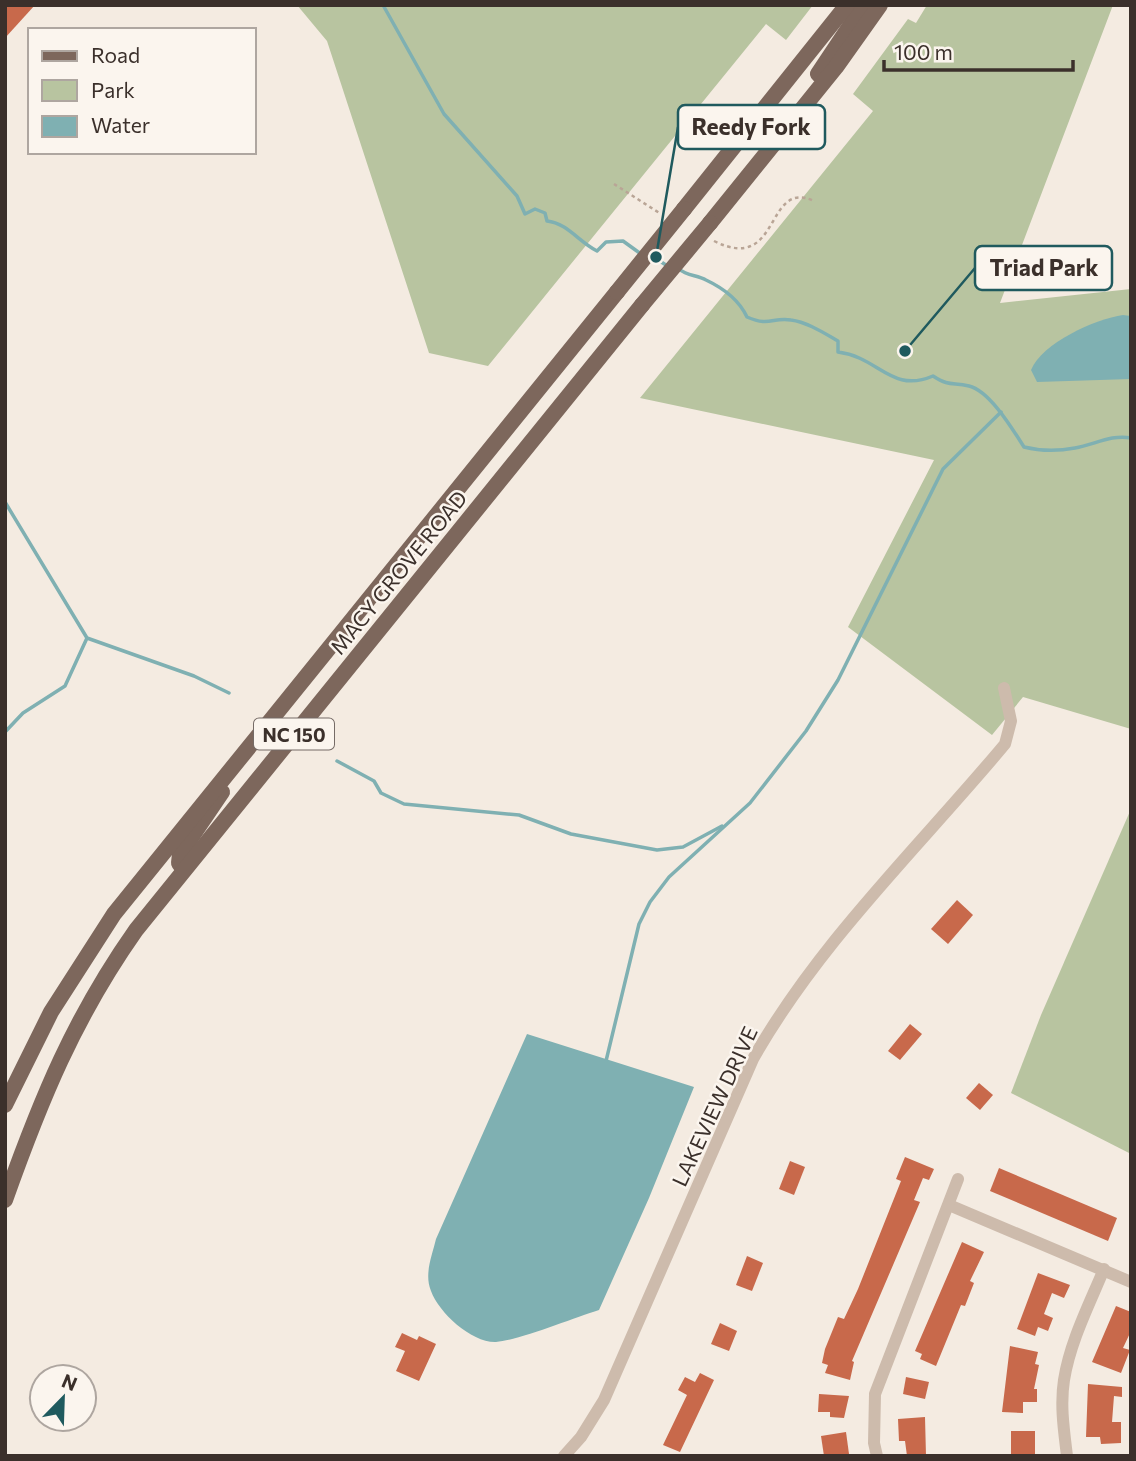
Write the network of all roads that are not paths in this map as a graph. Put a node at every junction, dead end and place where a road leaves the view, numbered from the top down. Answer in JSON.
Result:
{"nodes":[{"id":1,"x":847,"y":5,"type":"edge"},
{"id":2,"x":864,"y":5,"type":"edge"},
{"id":3,"x":880,"y":5,"type":"edge"},
{"id":4,"x":767,"y":152,"type":"junction"},
{"id":5,"x":1004,"y":688,"type":"dead end"},
{"id":6,"x":245,"y":750,"type":"junction"},
{"id":7,"x":184,"y":870,"type":"junction"},
{"id":8,"x":5,"y":1105,"type":"edge"},
{"id":9,"x":958,"y":1179,"type":"dead end"},
{"id":10,"x":5,"y":1200,"type":"edge"},
{"id":11,"x":948,"y":1205,"type":"junction"},
{"id":12,"x":1104,"y":1269,"type":"junction"},
{"id":13,"x":1131,"y":1282,"type":"edge"},
{"id":14,"x":564,"y":1456,"type":"edge"},
{"id":15,"x":877,"y":1456,"type":"edge"},
{"id":16,"x":1067,"y":1456,"type":"edge"}],
"edges":[{"from":1,"to":6,"type":"main road","name":"MACY GROVE ROAD","number":"NC 150","bridge":true},
{"from":2,"to":4,"type":"main road"},
{"from":3,"to":4,"type":"main road","name":"MACY GROVE ROAD","number":"NC 150"},
{"from":4,"to":7,"type":"main road","name":"MACY GROVE ROAD","number":"NC 150","bridge":true},
{"from":5,"to":14,"type":"street","name":"LAKEVIEW DRIVE"},
{"from":6,"to":7,"type":"main road"},
{"from":6,"to":8,"type":"main road","name":"MACY GROVE ROAD","number":"NC 150"},
{"from":7,"to":10,"type":"main road","name":"MACY GROVE ROAD","number":"NC 150"},
{"from":9,"to":11,"type":"street"},
{"from":11,"to":12,"type":"street"},
{"from":11,"to":15,"type":"street"},
{"from":12,"to":13,"type":"street"},
{"from":12,"to":16,"type":"street"}]}
